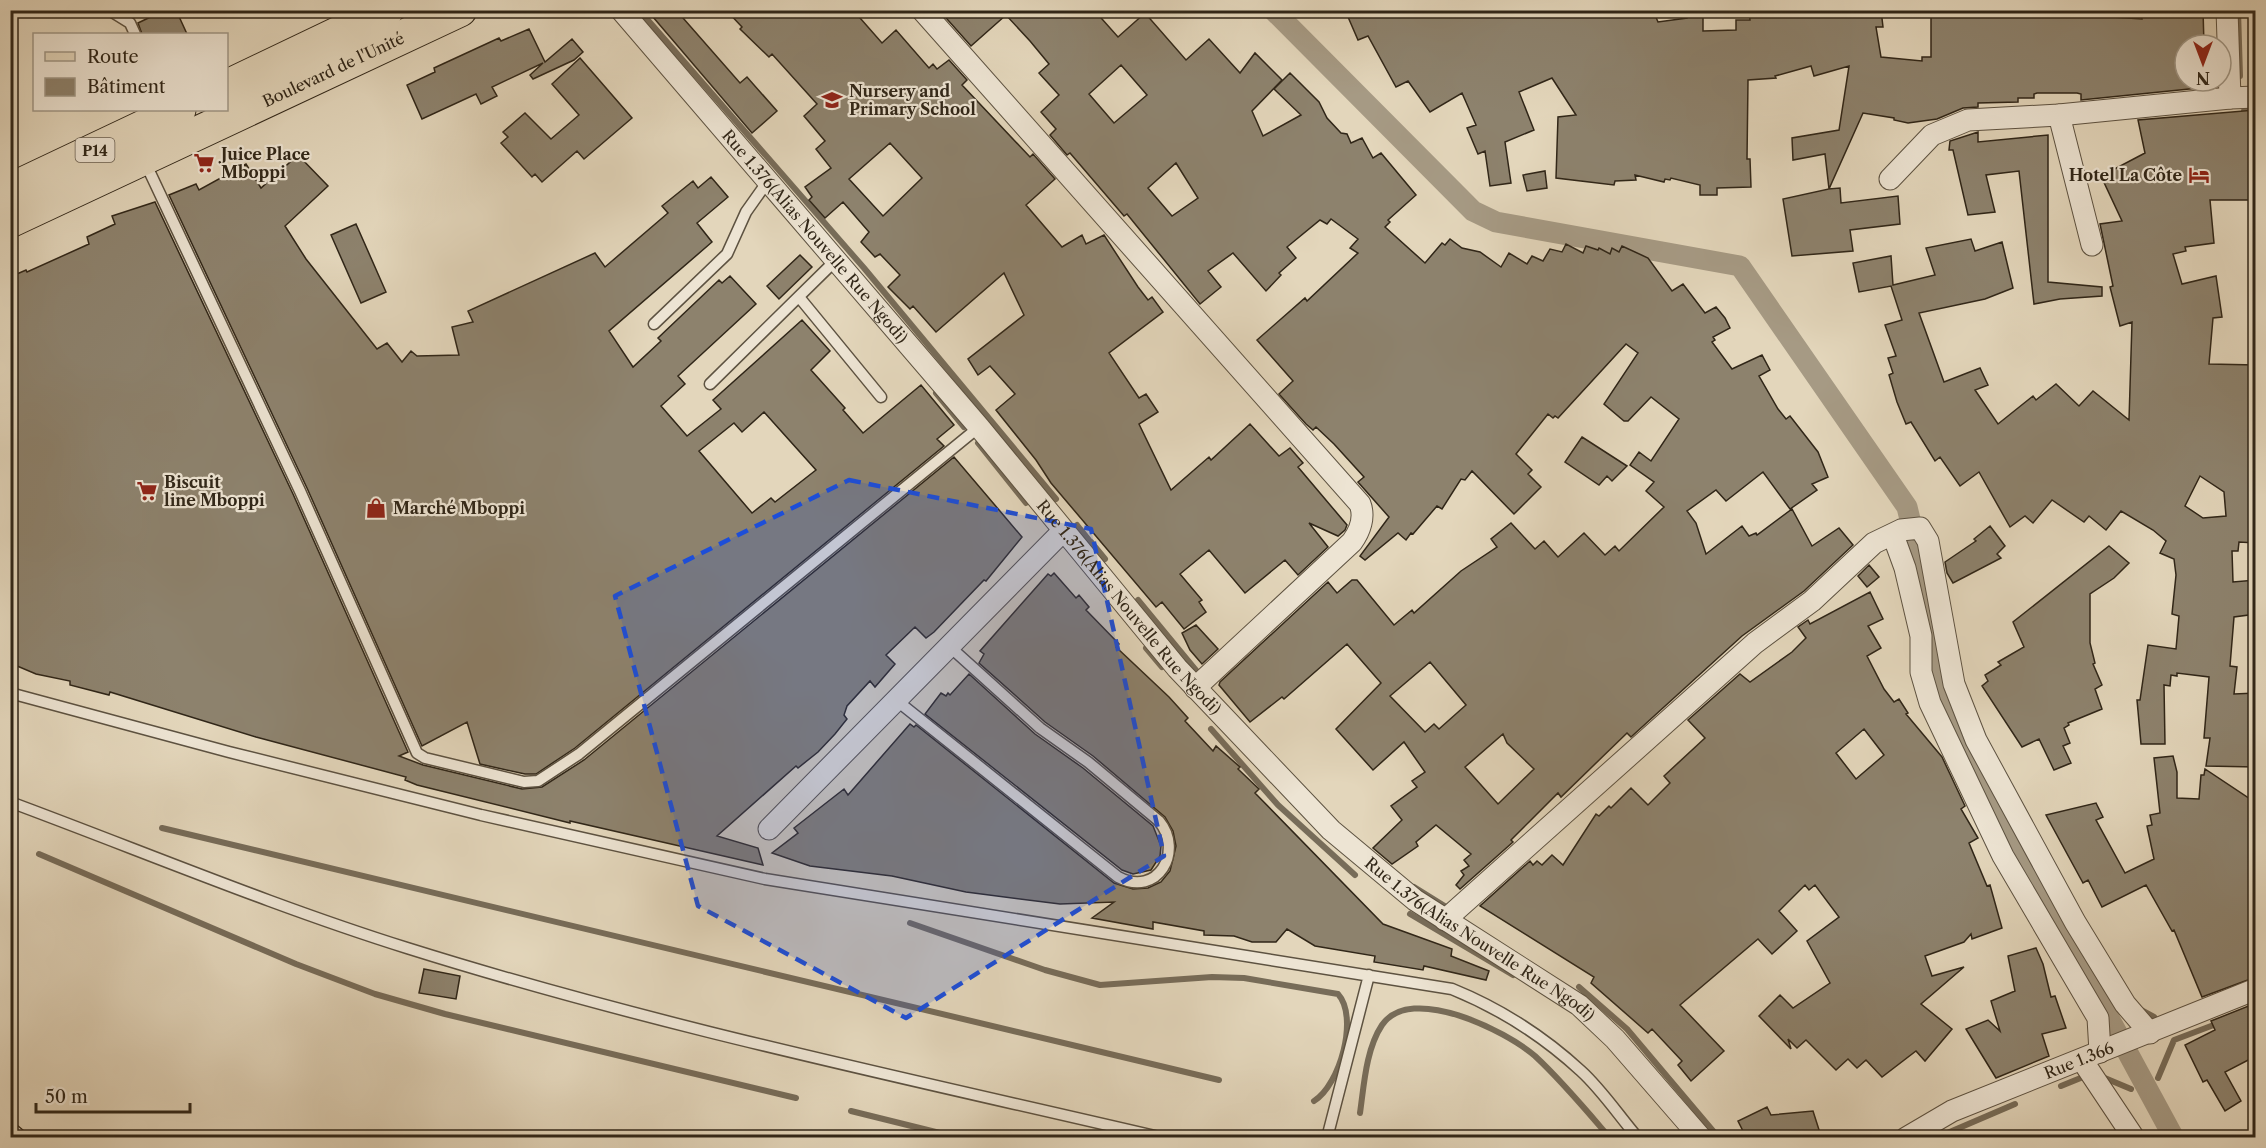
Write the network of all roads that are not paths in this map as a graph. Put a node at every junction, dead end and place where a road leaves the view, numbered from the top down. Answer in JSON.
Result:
{"nodes":[{"id":1,"x":109,"y":10,"type":"edge"},
{"id":2,"x":387,"y":10,"type":"edge"},
{"id":3,"x":460,"y":10,"type":"edge"},
{"id":4,"x":621,"y":10,"type":"edge"},
{"id":5,"x":922,"y":10,"type":"edge"},
{"id":6,"x":2227,"y":10,"type":"edge"},
{"id":7,"x":135,"y":33,"type":"edge"},
{"id":8,"x":228,"y":86,"type":"edge"},
{"id":9,"x":2256,"y":97,"type":"edge"},
{"id":10,"x":2230,"y":98,"type":"junction"},
{"id":11,"x":228,"y":101,"type":"edge"},
{"id":12,"x":202,"y":111,"type":"edge"},
{"id":13,"x":2058,"y":115,"type":"junction"},
{"id":14,"x":174,"y":122,"type":"edge"},
{"id":15,"x":143,"y":160,"type":"junction"},
{"id":16,"x":1890,"y":179,"type":"dead end"},
{"id":17,"x":768,"y":181,"type":"junction"},
{"id":18,"x":10,"y":190,"type":"edge"},
{"id":19,"x":10,"y":221,"type":"edge"},
{"id":20,"x":2092,"y":245,"type":"dead end"},
{"id":21,"x":836,"y":260,"type":"junction"},
{"id":22,"x":799,"y":297,"type":"junction"},
{"id":23,"x":654,"y":324,"type":"dead end"},
{"id":24,"x":710,"y":384,"type":"dead end"},
{"id":25,"x":881,"y":397,"type":"dead end"},
{"id":26,"x":979,"y":427,"type":"junction"},
{"id":27,"x":1063,"y":531,"type":"junction"},
{"id":28,"x":1905,"y":531,"type":"junction"},
{"id":29,"x":949,"y":646,"type":"junction"},
{"id":30,"x":1195,"y":688,"type":"junction"},
{"id":31,"x":10,"y":693,"type":"edge"},
{"id":32,"x":896,"y":700,"type":"junction"},
{"id":33,"x":10,"y":802,"type":"edge"},
{"id":34,"x":769,"y":829,"type":"dead end"},
{"id":35,"x":1445,"y":920,"type":"junction"},
{"id":36,"x":1369,"y":975,"type":"junction"},
{"id":37,"x":2256,"y":989,"type":"edge"},
{"id":38,"x":2150,"y":1033,"type":"junction"},
{"id":39,"x":2091,"y":1056,"type":"junction"},
{"id":40,"x":1163,"y":1137,"type":"edge"},
{"id":41,"x":1327,"y":1137,"type":"edge"},
{"id":42,"x":1638,"y":1137,"type":"edge"},
{"id":43,"x":1701,"y":1137,"type":"edge"},
{"id":44,"x":1906,"y":1137,"type":"edge"},
{"id":45,"x":2134,"y":1137,"type":"edge"}],
"edges":[{"from":1,"to":7,"type":"lane"},
{"from":2,"to":8,"type":"main road","name":"Boulevard de l'Unité"},
{"from":3,"to":11,"type":"main road","name":"Boulevard de l'Unité","number":"P14"},
{"from":4,"to":17,"type":"street","name":"Rue 1.376(Alias Nouvelle Rue Ngodi)"},
{"from":5,"to":30,"type":"street"},
{"from":6,"to":10,"type":"street"},
{"from":9,"to":10,"type":"street"},
{"from":10,"to":13,"type":"street"},
{"from":12,"to":14,"type":"main road","name":"Boulevard de l'Unité","number":"P14"},
{"from":13,"to":16,"type":"street"},
{"from":13,"to":20,"type":"street"},
{"from":14,"to":15,"type":"main road","name":"Boulevard de l'Unité","number":"P14"},
{"from":14,"to":18,"type":"main road","name":"Boulevard de l'Unité","number":"P14"},
{"from":15,"to":19,"type":"main road","name":"Boulevard de l'Unité","number":"P14"},
{"from":15,"to":26,"type":"lane"},
{"from":17,"to":21,"type":"street","name":"Rue 1.376(Alias Nouvelle Rue Ngodi)"},
{"from":17,"to":23,"type":"lane"},
{"from":21,"to":22,"type":"lane"},
{"from":21,"to":26,"type":"street","name":"Rue 1.376(Alias Nouvelle Rue Ngodi)"},
{"from":22,"to":24,"type":"lane"},
{"from":22,"to":25,"type":"lane"},
{"from":26,"to":27,"type":"street","name":"Rue 1.376(Alias Nouvelle Rue Ngodi)"},
{"from":27,"to":29,"type":"street"},
{"from":27,"to":30,"type":"street","name":"Rue 1.376(Alias Nouvelle Rue Ngodi)"},
{"from":28,"to":35,"type":"street"},
{"from":28,"to":38,"type":"street"},
{"from":28,"to":39,"type":"street"},
{"from":29,"to":32,"type":"street"},
{"from":29,"to":32,"type":"lane"},
{"from":30,"to":35,"type":"street","name":"Rue 1.376(Alias Nouvelle Rue Ngodi)"},
{"from":31,"to":36,"type":"lane"},
{"from":32,"to":34,"type":"street"},
{"from":33,"to":40,"type":"lane"},
{"from":35,"to":43,"type":"street","name":"Rue 1.376(Alias Nouvelle Rue Ngodi)"},
{"from":36,"to":41,"type":"lane"},
{"from":36,"to":42,"type":"lane"},
{"from":37,"to":38,"type":"street","name":"Rue 1.366"},
{"from":38,"to":39,"type":"street","name":"Rue 1.366"},
{"from":39,"to":44,"type":"street","name":"Rue 1.366"},
{"from":39,"to":45,"type":"street"}]}
